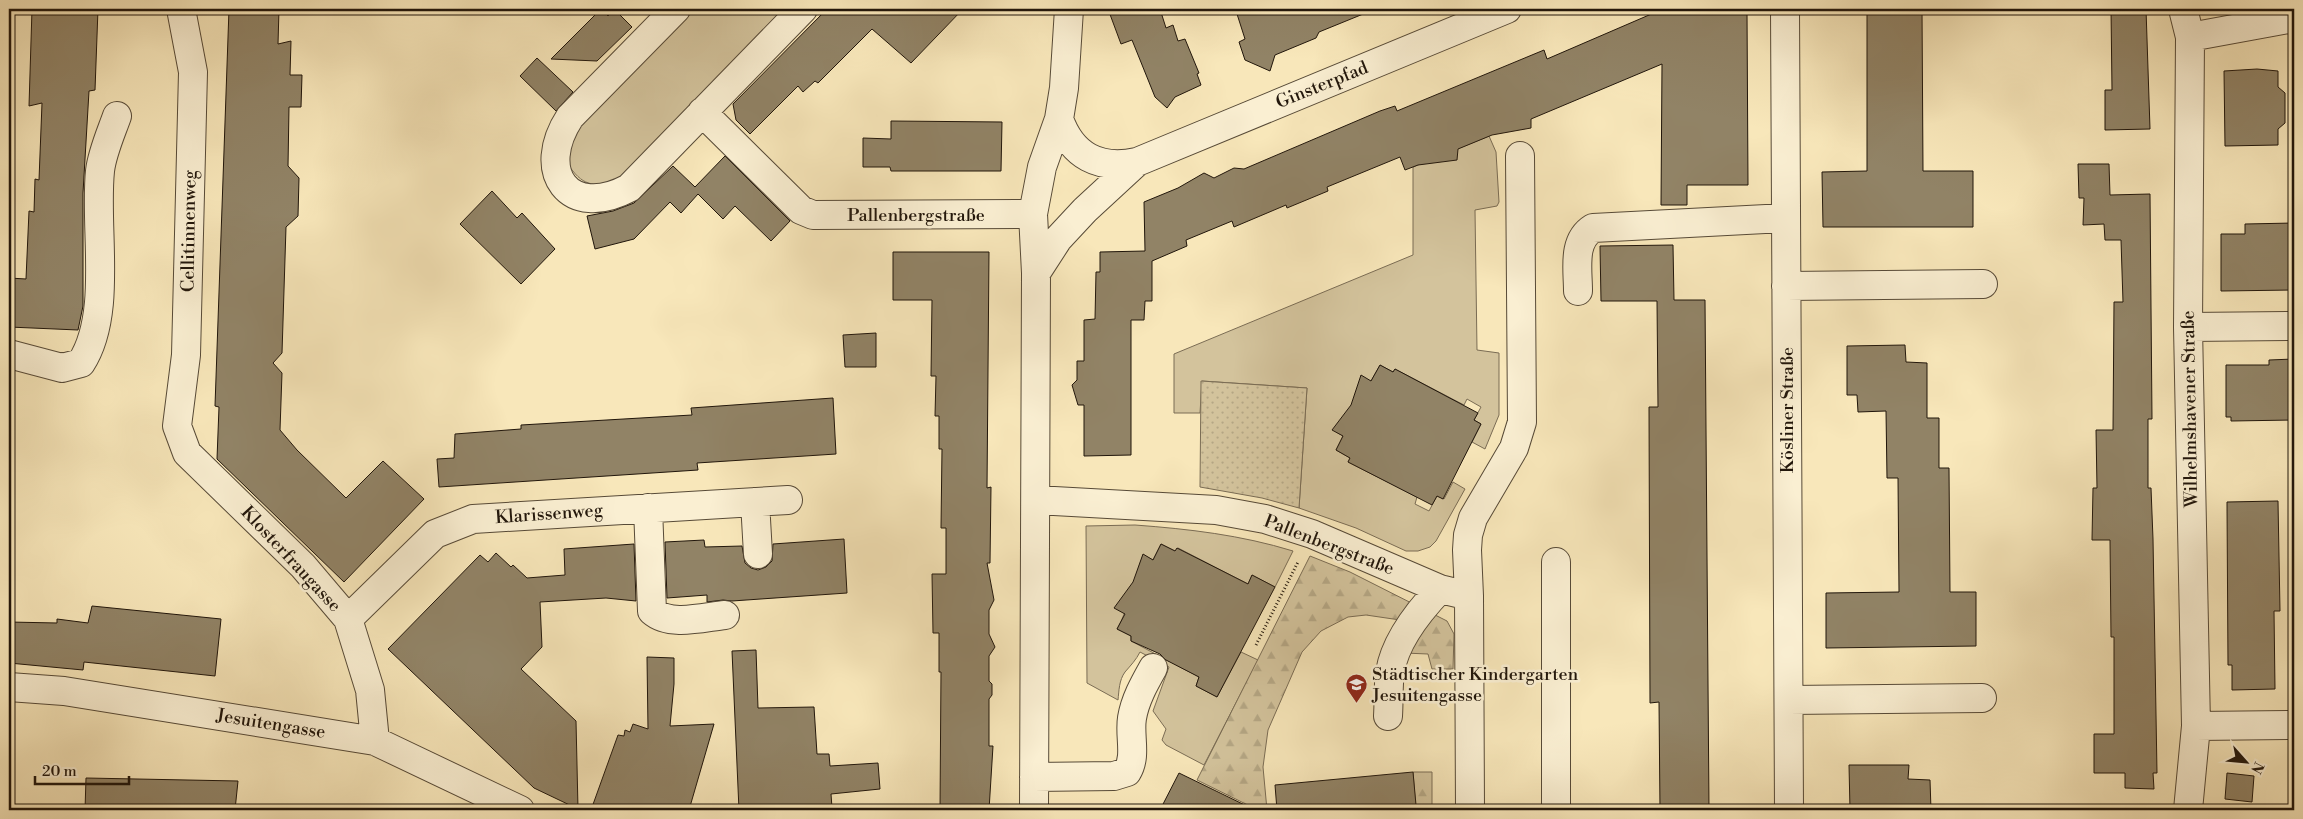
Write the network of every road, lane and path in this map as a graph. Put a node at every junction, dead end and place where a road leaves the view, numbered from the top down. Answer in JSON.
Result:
{"nodes":[{"id":1,"x":181,"y":9,"type":"edge"},
{"id":2,"x":676,"y":9,"type":"edge"},
{"id":3,"x":803,"y":9,"type":"edge"},
{"id":4,"x":1069,"y":9,"type":"edge"},
{"id":5,"x":1507,"y":9,"type":"edge"},
{"id":6,"x":1785,"y":9,"type":"edge"},
{"id":7,"x":2183,"y":9,"type":"edge"},
{"id":8,"x":2294,"y":18,"type":"edge"},
{"id":9,"x":2190,"y":37,"type":"junction"},
{"id":10,"x":702,"y":112,"type":"junction"},
{"id":11,"x":117,"y":116,"type":"dead end"},
{"id":12,"x":1059,"y":119,"type":"junction"},
{"id":13,"x":1520,"y":156,"type":"dead end"},
{"id":14,"x":1137,"y":162,"type":"junction"},
{"id":15,"x":1032,"y":214,"type":"junction"},
{"id":16,"x":1785,"y":218,"type":"junction"},
{"id":17,"x":1036,"y":273,"type":"junction"},
{"id":18,"x":1983,"y":284,"type":"dead end"},
{"id":19,"x":1786,"y":286,"type":"junction"},
{"id":20,"x":1578,"y":291,"type":"dead end"},
{"id":21,"x":2294,"y":326,"type":"edge"},
{"id":22,"x":2188,"y":327,"type":"junction"},
{"id":23,"x":9,"y":354,"type":"edge"},
{"id":24,"x":187,"y":453,"type":"joint"},
{"id":25,"x":788,"y":500,"type":"dead end"},
{"id":26,"x":1036,"y":500,"type":"junction"},
{"id":27,"x":754,"y":502,"type":"junction"},
{"id":28,"x":648,"y":508,"type":"junction"},
{"id":29,"x":1312,"y":534,"type":"junction"},
{"id":30,"x":758,"y":554,"type":"dead end"},
{"id":31,"x":1556,"y":562,"type":"dead end"},
{"id":32,"x":1440,"y":589,"type":"junction"},
{"id":33,"x":1470,"y":596,"type":"junction"},
{"id":34,"x":726,"y":615,"type":"dead end"},
{"id":35,"x":348,"y":619,"type":"junction"},
{"id":36,"x":1256,"y":645,"type":"dead end"},
{"id":37,"x":1153,"y":668,"type":"dead end"},
{"id":38,"x":9,"y":687,"type":"edge"},
{"id":39,"x":1982,"y":698,"type":"dead end"},
{"id":40,"x":1789,"y":700,"type":"junction"},
{"id":41,"x":1388,"y":716,"type":"dead end"},
{"id":42,"x":2294,"y":725,"type":"edge"},
{"id":43,"x":2196,"y":726,"type":"junction"},
{"id":44,"x":375,"y":741,"type":"junction"},
{"id":45,"x":1034,"y":777,"type":"junction"},
{"id":46,"x":520,"y":810,"type":"edge"},
{"id":47,"x":1034,"y":810,"type":"edge"},
{"id":48,"x":1470,"y":810,"type":"edge"},
{"id":49,"x":1556,"y":810,"type":"edge"},
{"id":50,"x":1790,"y":810,"type":"edge"},
{"id":51,"x":2188,"y":810,"type":"edge"}],
"edges":[{"from":1,"to":24,"type":"street","name":"Cellitinnenweg"},
{"from":2,"to":10,"type":"street"},
{"from":3,"to":10,"type":"street"},
{"from":4,"to":12,"type":"street"},
{"from":5,"to":14,"type":"street","name":"Ginsterpfad"},
{"from":6,"to":16,"type":"street","name":"Kösliner Straße"},
{"from":7,"to":9,"type":"street","name":"Wilhelmshavener Straße"},
{"from":8,"to":9,"type":"street"},
{"from":9,"to":22,"type":"street","name":"Wilhelmshavener Straße"},
{"from":10,"to":15,"type":"street","name":"Pallenbergstraße"},
{"from":11,"to":23,"type":"street"},
{"from":12,"to":14,"type":"street","name":"Ginsterpfad"},
{"from":12,"to":15,"type":"street"},
{"from":13,"to":33,"type":"street"},
{"from":14,"to":17,"type":"street","name":"Ginsterpfad"},
{"from":15,"to":17,"type":"street"},
{"from":16,"to":19,"type":"street","name":"Kösliner Straße"},
{"from":16,"to":20,"type":"street"},
{"from":17,"to":26,"type":"street"},
{"from":18,"to":19,"type":"street"},
{"from":19,"to":40,"type":"street","name":"Kösliner Straße"},
{"from":21,"to":22,"type":"street"},
{"from":22,"to":43,"type":"street","name":"Wilhelmshavener Straße"},
{"from":24,"to":35,"type":"street","name":"Klosterfraugasse"},
{"from":25,"to":27,"type":"street","name":"Klarissenweg"},
{"from":26,"to":29,"type":"street","name":"Pallenbergstraße"},
{"from":26,"to":45,"type":"street"},
{"from":27,"to":28,"type":"street","name":"Klarissenweg"},
{"from":27,"to":30,"type":"street"},
{"from":28,"to":34,"type":"street"},
{"from":28,"to":35,"type":"street","name":"Klarissenweg"},
{"from":29,"to":32,"type":"street","name":"Pallenbergstraße"},
{"from":29,"to":36,"type":"path"},
{"from":31,"to":49,"type":"street"},
{"from":32,"to":33,"type":"street","name":"Pallenbergstraße"},
{"from":32,"to":41,"type":"street"},
{"from":33,"to":48,"type":"street"},
{"from":35,"to":44,"type":"street","name":"Klosterfraugasse"},
{"from":37,"to":45,"type":"street"},
{"from":38,"to":44,"type":"street","name":"Jesuitengasse"},
{"from":39,"to":40,"type":"street"},
{"from":40,"to":50,"type":"street","name":"Kösliner Straße"},
{"from":42,"to":43,"type":"street"},
{"from":43,"to":51,"type":"street","name":"Wilhelmshavener Straße"},
{"from":44,"to":46,"type":"street","name":"Jesuitengasse"},
{"from":45,"to":47,"type":"street"}]}
